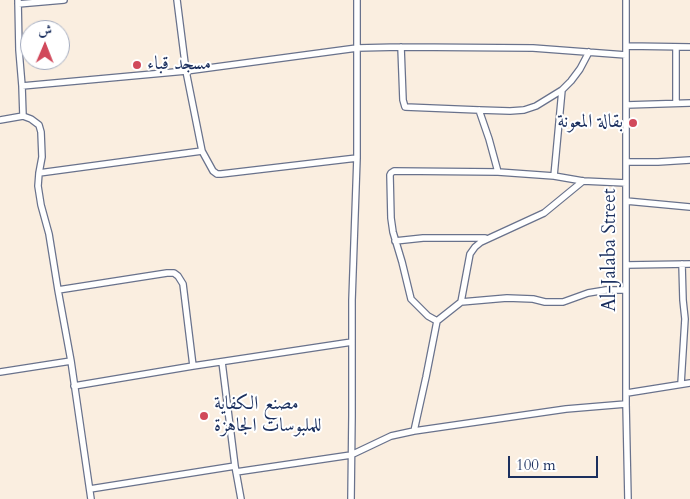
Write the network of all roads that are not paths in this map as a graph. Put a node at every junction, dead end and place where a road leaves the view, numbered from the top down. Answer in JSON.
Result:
{"nodes":[{"id":1,"x":64,"y":0,"type":"edge"},
{"id":2,"x":177,"y":0,"type":"edge"},
{"id":3,"x":357,"y":0,"type":"edge"},
{"id":4,"x":626,"y":0,"type":"edge"},
{"id":5,"x":18,"y":2,"type":"edge"},
{"id":6,"x":626,"y":46,"type":"junction"},
{"id":7,"x":401,"y":47,"type":"junction"},
{"id":8,"x":676,"y":47,"type":"junction"},
{"id":9,"x":690,"y":47,"type":"edge"},
{"id":10,"x":357,"y":48,"type":"junction"},
{"id":11,"x":589,"y":52,"type":"junction"},
{"id":12,"x":626,"y":54,"type":"junction"},
{"id":13,"x":186,"y":71,"type":"junction"},
{"id":14,"x":22,"y":86,"type":"junction"},
{"id":15,"x":562,"y":90,"type":"junction"},
{"id":16,"x":676,"y":103,"type":"junction"},
{"id":17,"x":690,"y":103,"type":"edge"},
{"id":18,"x":626,"y":105,"type":"junction"},
{"id":19,"x":479,"y":110,"type":"junction"},
{"id":20,"x":23,"y":116,"type":"junction"},
{"id":21,"x":0,"y":120,"type":"edge"},
{"id":22,"x":202,"y":151,"type":"junction"},
{"id":23,"x":357,"y":158,"type":"junction"},
{"id":24,"x":690,"y":160,"type":"edge"},
{"id":25,"x":626,"y":162,"type":"junction"},
{"id":26,"x":498,"y":172,"type":"junction"},
{"id":27,"x":39,"y":173,"type":"junction"},
{"id":28,"x":554,"y":176,"type":"junction"},
{"id":29,"x":583,"y":181,"type":"junction"},
{"id":30,"x":626,"y":183,"type":"junction"},
{"id":31,"x":626,"y":201,"type":"junction"},
{"id":32,"x":690,"y":206,"type":"edge"},
{"id":33,"x":490,"y":238,"type":"junction"},
{"id":34,"x":395,"y":241,"type":"junction"},
{"id":35,"x":682,"y":264,"type":"junction"},
{"id":36,"x":690,"y":264,"type":"edge"},
{"id":37,"x":626,"y":265,"type":"junction"},
{"id":38,"x":58,"y":290,"type":"junction"},
{"id":39,"x":626,"y":290,"type":"junction"},
{"id":40,"x":461,"y":302,"type":"junction"},
{"id":41,"x":437,"y":321,"type":"junction"},
{"id":42,"x":690,"y":330,"type":"edge"},
{"id":43,"x":683,"y":334,"type":"junction"},
{"id":44,"x":352,"y":342,"type":"junction"},
{"id":45,"x":71,"y":361,"type":"junction"},
{"id":46,"x":222,"y":362,"type":"junction"},
{"id":47,"x":193,"y":366,"type":"junction"},
{"id":48,"x":0,"y":372,"type":"edge"},
{"id":49,"x":690,"y":383,"type":"edge"},
{"id":50,"x":681,"y":384,"type":"junction"},
{"id":51,"x":74,"y":386,"type":"junction"},
{"id":52,"x":627,"y":393,"type":"junction"},
{"id":53,"x":626,"y":404,"type":"junction"},
{"id":54,"x":414,"y":431,"type":"junction"},
{"id":55,"x":351,"y":455,"type":"junction"},
{"id":56,"x":235,"y":469,"type":"junction"},
{"id":57,"x":90,"y":489,"type":"junction"},
{"id":58,"x":91,"y":499,"type":"edge"},
{"id":59,"x":241,"y":499,"type":"edge"},
{"id":60,"x":351,"y":499,"type":"edge"},
{"id":61,"x":628,"y":499,"type":"edge"}],
"edges":[{"from":1,"to":5,"type":"street"},
{"from":2,"to":13,"type":"street"},
{"from":3,"to":10,"type":"street"},
{"from":4,"to":6,"type":"street","name":"Al-Jalaba Street"},
{"from":5,"to":14,"type":"street"},
{"from":6,"to":8,"type":"street"},
{"from":6,"to":12,"type":"street","name":"Al-Jalaba Street"},
{"from":7,"to":10,"type":"street"},
{"from":7,"to":11,"type":"street"},
{"from":7,"to":19,"type":"street"},
{"from":8,"to":9,"type":"street"},
{"from":8,"to":16,"type":"street"},
{"from":10,"to":13,"type":"street"},
{"from":10,"to":23,"type":"street"},
{"from":11,"to":12,"type":"street"},
{"from":11,"to":15,"type":"street"},
{"from":12,"to":18,"type":"street","name":"Al-Jalaba Street"},
{"from":13,"to":14,"type":"street"},
{"from":13,"to":22,"type":"street"},
{"from":14,"to":20,"type":"street"},
{"from":15,"to":19,"type":"street"},
{"from":15,"to":28,"type":"street"},
{"from":16,"to":17,"type":"street"},
{"from":16,"to":18,"type":"street"},
{"from":18,"to":25,"type":"street","name":"Al-Jalaba Street"},
{"from":19,"to":26,"type":"street"},
{"from":20,"to":21,"type":"street"},
{"from":20,"to":27,"type":"street"},
{"from":22,"to":23,"type":"street"},
{"from":22,"to":27,"type":"street"},
{"from":23,"to":44,"type":"street"},
{"from":24,"to":25,"type":"street"},
{"from":25,"to":30,"type":"street","name":"Al-Jalaba Street"},
{"from":26,"to":28,"type":"street"},
{"from":26,"to":34,"type":"street"},
{"from":27,"to":38,"type":"street"},
{"from":28,"to":29,"type":"street"},
{"from":29,"to":30,"type":"street"},
{"from":29,"to":33,"type":"street"},
{"from":30,"to":31,"type":"street","name":"Al-Jalaba Street"},
{"from":31,"to":32,"type":"street"},
{"from":31,"to":37,"type":"street","name":"Al-Jalaba Street"},
{"from":33,"to":34,"type":"street"},
{"from":33,"to":40,"type":"street"},
{"from":34,"to":41,"type":"street"},
{"from":35,"to":36,"type":"street"},
{"from":35,"to":37,"type":"street"},
{"from":35,"to":43,"type":"street"},
{"from":37,"to":39,"type":"street","name":"Al-Jalaba Street"},
{"from":38,"to":45,"type":"street"},
{"from":38,"to":47,"type":"street"},
{"from":39,"to":40,"type":"street"},
{"from":39,"to":52,"type":"street","name":"Al-Jalaba Street"},
{"from":40,"to":41,"type":"street"},
{"from":41,"to":54,"type":"street"},
{"from":42,"to":43,"type":"street"},
{"from":43,"to":50,"type":"street"},
{"from":44,"to":46,"type":"street"},
{"from":44,"to":55,"type":"street"},
{"from":45,"to":48,"type":"street"},
{"from":45,"to":51,"type":"street"},
{"from":46,"to":47,"type":"street"},
{"from":46,"to":56,"type":"street"},
{"from":47,"to":51,"type":"street"},
{"from":49,"to":50,"type":"street"},
{"from":50,"to":52,"type":"street"},
{"from":51,"to":57,"type":"street"},
{"from":52,"to":53,"type":"street","name":"Al-Jalaba Street"},
{"from":53,"to":54,"type":"street"},
{"from":53,"to":61,"type":"street","name":"Al-Jalaba Street"},
{"from":54,"to":55,"type":"street"},
{"from":55,"to":56,"type":"street"},
{"from":55,"to":60,"type":"street"},
{"from":56,"to":57,"type":"street"},
{"from":56,"to":59,"type":"street"},
{"from":57,"to":58,"type":"street"}]}
